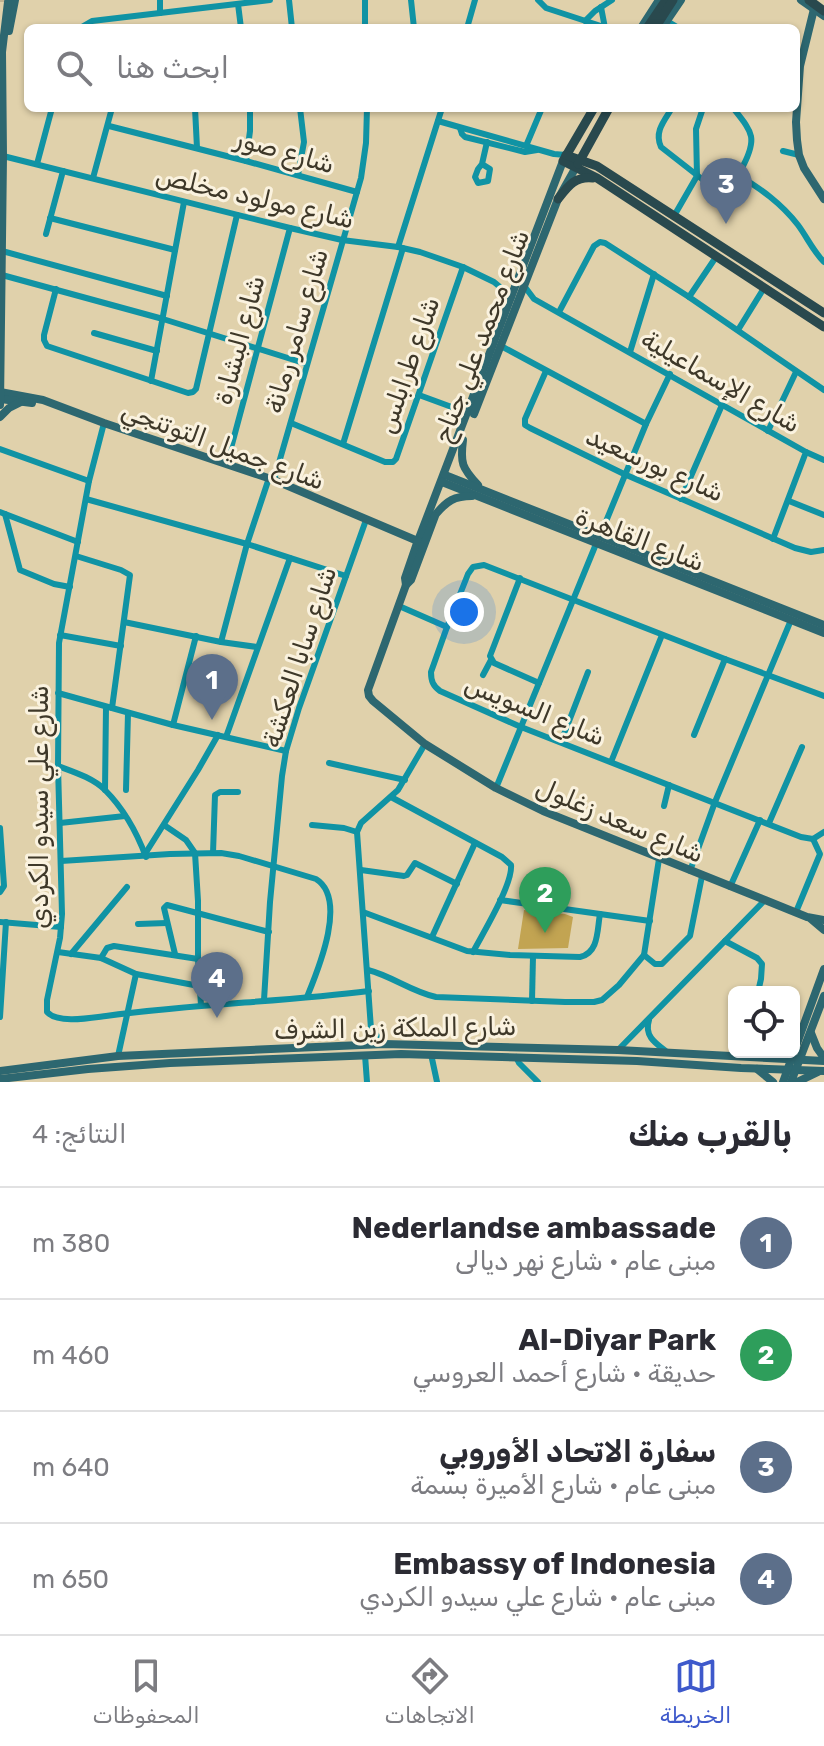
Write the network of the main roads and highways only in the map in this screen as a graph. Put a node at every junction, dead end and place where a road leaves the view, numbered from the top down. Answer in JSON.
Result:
{"nodes":[{"id":1,"x":659,"y":0,"type":"edge"},
{"id":2,"x":666,"y":0,"type":"edge"},
{"id":3,"x":673,"y":0,"type":"edge"},
{"id":4,"x":681,"y":0,"type":"edge"},
{"id":5,"x":801,"y":0,"type":"edge"},
{"id":6,"x":11,"y":1,"type":"edge"},
{"id":7,"x":819,"y":7,"type":"edge"},
{"id":8,"x":0,"y":24,"type":"edge"},
{"id":9,"x":644,"y":24,"type":"edge"},
{"id":10,"x":650,"y":24,"type":"edge"},
{"id":11,"x":658,"y":24,"type":"edge"},
{"id":12,"x":664,"y":24,"type":"edge"},
{"id":13,"x":800,"y":54,"type":"edge"},
{"id":14,"x":2,"y":99,"type":"junction"},
{"id":15,"x":591,"y":112,"type":"edge"},
{"id":16,"x":607,"y":112,"type":"edge"},
{"id":17,"x":796,"y":112,"type":"edge"},
{"id":18,"x":594,"y":137,"type":"junction"},
{"id":19,"x":561,"y":156,"type":"junction"},
{"id":20,"x":578,"y":163,"type":"junction"},
{"id":21,"x":598,"y":171,"type":"junction"},
{"id":22,"x":558,"y":199,"type":"junction"},
{"id":23,"x":824,"y":199,"type":"edge"},
{"id":24,"x":520,"y":283,"type":"junction"},
{"id":25,"x":514,"y":301,"type":"junction"},
{"id":26,"x":824,"y":313,"type":"edge"},
{"id":27,"x":824,"y":327,"type":"edge"},
{"id":28,"x":0,"y":392,"type":"edge"},
{"id":29,"x":0,"y":399,"type":"edge"},
{"id":30,"x":21,"y":402,"type":"junction"},
{"id":31,"x":48,"y":403,"type":"junction"},
{"id":32,"x":0,"y":405,"type":"edge"},
{"id":33,"x":0,"y":417,"type":"edge"},
{"id":34,"x":463,"y":440,"type":"junction"},
{"id":35,"x":446,"y":479,"type":"junction"},
{"id":36,"x":479,"y":492,"type":"junction"},
{"id":37,"x":436,"y":514,"type":"junction"},
{"id":38,"x":598,"y":540,"type":"junction"},
{"id":39,"x":420,"y":545,"type":"junction"},
{"id":40,"x":824,"y":625,"type":"edge"},
{"id":41,"x":824,"y":633,"type":"edge"},
{"id":42,"x":425,"y":744,"type":"joint"},
{"id":43,"x":807,"y":917,"type":"junction"},
{"id":44,"x":824,"y":920,"type":"edge"},
{"id":45,"x":824,"y":930,"type":"edge"},
{"id":46,"x":824,"y":969,"type":"edge"},
{"id":47,"x":824,"y":996,"type":"edge"},
{"id":48,"x":800,"y":1030,"type":"edge"},
{"id":49,"x":811,"y":1032,"type":"junction"},
{"id":50,"x":728,"y":1054,"type":"edge"},
{"id":51,"x":743,"y":1058,"type":"edge"},
{"id":52,"x":770,"y":1058,"type":"edge"},
{"id":53,"x":795,"y":1058,"type":"edge"},
{"id":54,"x":824,"y":1060,"type":"edge"},
{"id":55,"x":757,"y":1064,"type":"junction"},
{"id":56,"x":794,"y":1065,"type":"junction"},
{"id":57,"x":0,"y":1071,"type":"edge"},
{"id":58,"x":824,"y":1071,"type":"edge"},
{"id":59,"x":0,"y":1079,"type":"edge"},
{"id":60,"x":773,"y":1082,"type":"edge"},
{"id":61,"x":783,"y":1082,"type":"edge"},
{"id":62,"x":794,"y":1082,"type":"edge"}],
"edges":[{"from":1,"to":9,"type":"main road"},
{"from":2,"to":10,"type":"main road"},
{"from":3,"to":11,"type":"main road"},
{"from":4,"to":12,"type":"main road"},
{"from":5,"to":7,"type":"main road"},
{"from":6,"to":8,"type":"main road"},
{"from":6,"to":14,"type":"main road"},
{"from":6,"to":14,"type":"main road"},
{"from":7,"to":13,"type":"main road"},
{"from":14,"to":28,"type":"main road"},
{"from":15,"to":19,"type":"main road","name":"شارع محمد علي جناح"},
{"from":16,"to":18,"type":"main road","name":"شارع محمد علي جناح"},
{"from":17,"to":23,"type":"main road"},
{"from":18,"to":20,"type":"main road","name":"شارع محمد علي جناح"},
{"from":18,"to":21,"type":"main road"},
{"from":19,"to":20,"type":"main road"},
{"from":19,"to":24,"type":"main road","name":"شارع محمد علي جناح"},
{"from":20,"to":21,"type":"main road"},
{"from":20,"to":22,"type":"main road","name":"شارع محمد علي جناح"},
{"from":21,"to":22,"type":"main road"},
{"from":21,"to":26,"type":"main road"},
{"from":21,"to":27,"type":"main road"},
{"from":22,"to":24,"type":"main road","name":"شارع محمد علي جناح"},
{"from":24,"to":25,"type":"main road","name":"شارع محمد علي جناح"},
{"from":25,"to":34,"type":"main road","name":"شارع محمد علي جناح"},
{"from":25,"to":35,"type":"main road","name":"شارع محمد علي جناح"},
{"from":28,"to":29,"type":"main road"},
{"from":28,"to":31,"type":"main road","name":"شارع جميل التوتنجي"},
{"from":29,"to":30,"type":"main road","name":"شارع جميل التوتنجي"},
{"from":29,"to":32,"type":"main road"},
{"from":30,"to":31,"type":"main road","name":"شارع جميل التوتنجي"},
{"from":30,"to":33,"type":"main road"},
{"from":31,"to":39,"type":"main road","name":"شارع جميل التوتنجي"},
{"from":34,"to":35,"type":"main road","name":"شارع محمد علي جناح"},
{"from":34,"to":36,"type":"main road"},
{"from":35,"to":36,"type":"main road","name":"شارع القاهرة"},
{"from":35,"to":37,"type":"main road","name":"شارع محمد علي جناح"},
{"from":35,"to":39,"type":"main road","name":"شارع محمد علي جناح"},
{"from":36,"to":37,"type":"main road"},
{"from":36,"to":38,"type":"main road","name":"شارع القاهرة"},
{"from":37,"to":39,"type":"main road","name":"شارع محمد علي جناح"},
{"from":38,"to":40,"type":"main road","name":"شارع القاهرة"},
{"from":38,"to":41,"type":"main road","name":"شارع القاهرة"},
{"from":39,"to":42,"type":"main road","name":"شارع محمد علي جناح"},
{"from":42,"to":43,"type":"main road","name":"شارع سعد زغلول"},
{"from":43,"to":44,"type":"main road","name":"شارع سعد زغلول"},
{"from":43,"to":45,"type":"main road","name":"شارع سعد زغلول"},
{"from":46,"to":48,"type":"main road"},
{"from":47,"to":49,"type":"main road"},
{"from":49,"to":54,"type":"main road"},
{"from":49,"to":56,"type":"main road"},
{"from":50,"to":57,"type":"main road","name":"شارع الملكة زين الشرف"},
{"from":51,"to":55,"type":"main road","name":"شارع الملكة زين الشرف"},
{"from":52,"to":55,"type":"main road"},
{"from":53,"to":56,"type":"main road"},
{"from":54,"to":56,"type":"main road"},
{"from":55,"to":56,"type":"main road","name":"شارع الملكة زين الشرف"},
{"from":55,"to":59,"type":"main road","name":"شارع الملكة زين الشرف"},
{"from":55,"to":60,"type":"main road"},
{"from":56,"to":58,"type":"main road"},
{"from":56,"to":61,"type":"main road"},
{"from":56,"to":62,"type":"main road"},
{"from":58,"to":62,"type":"main road"}]}
